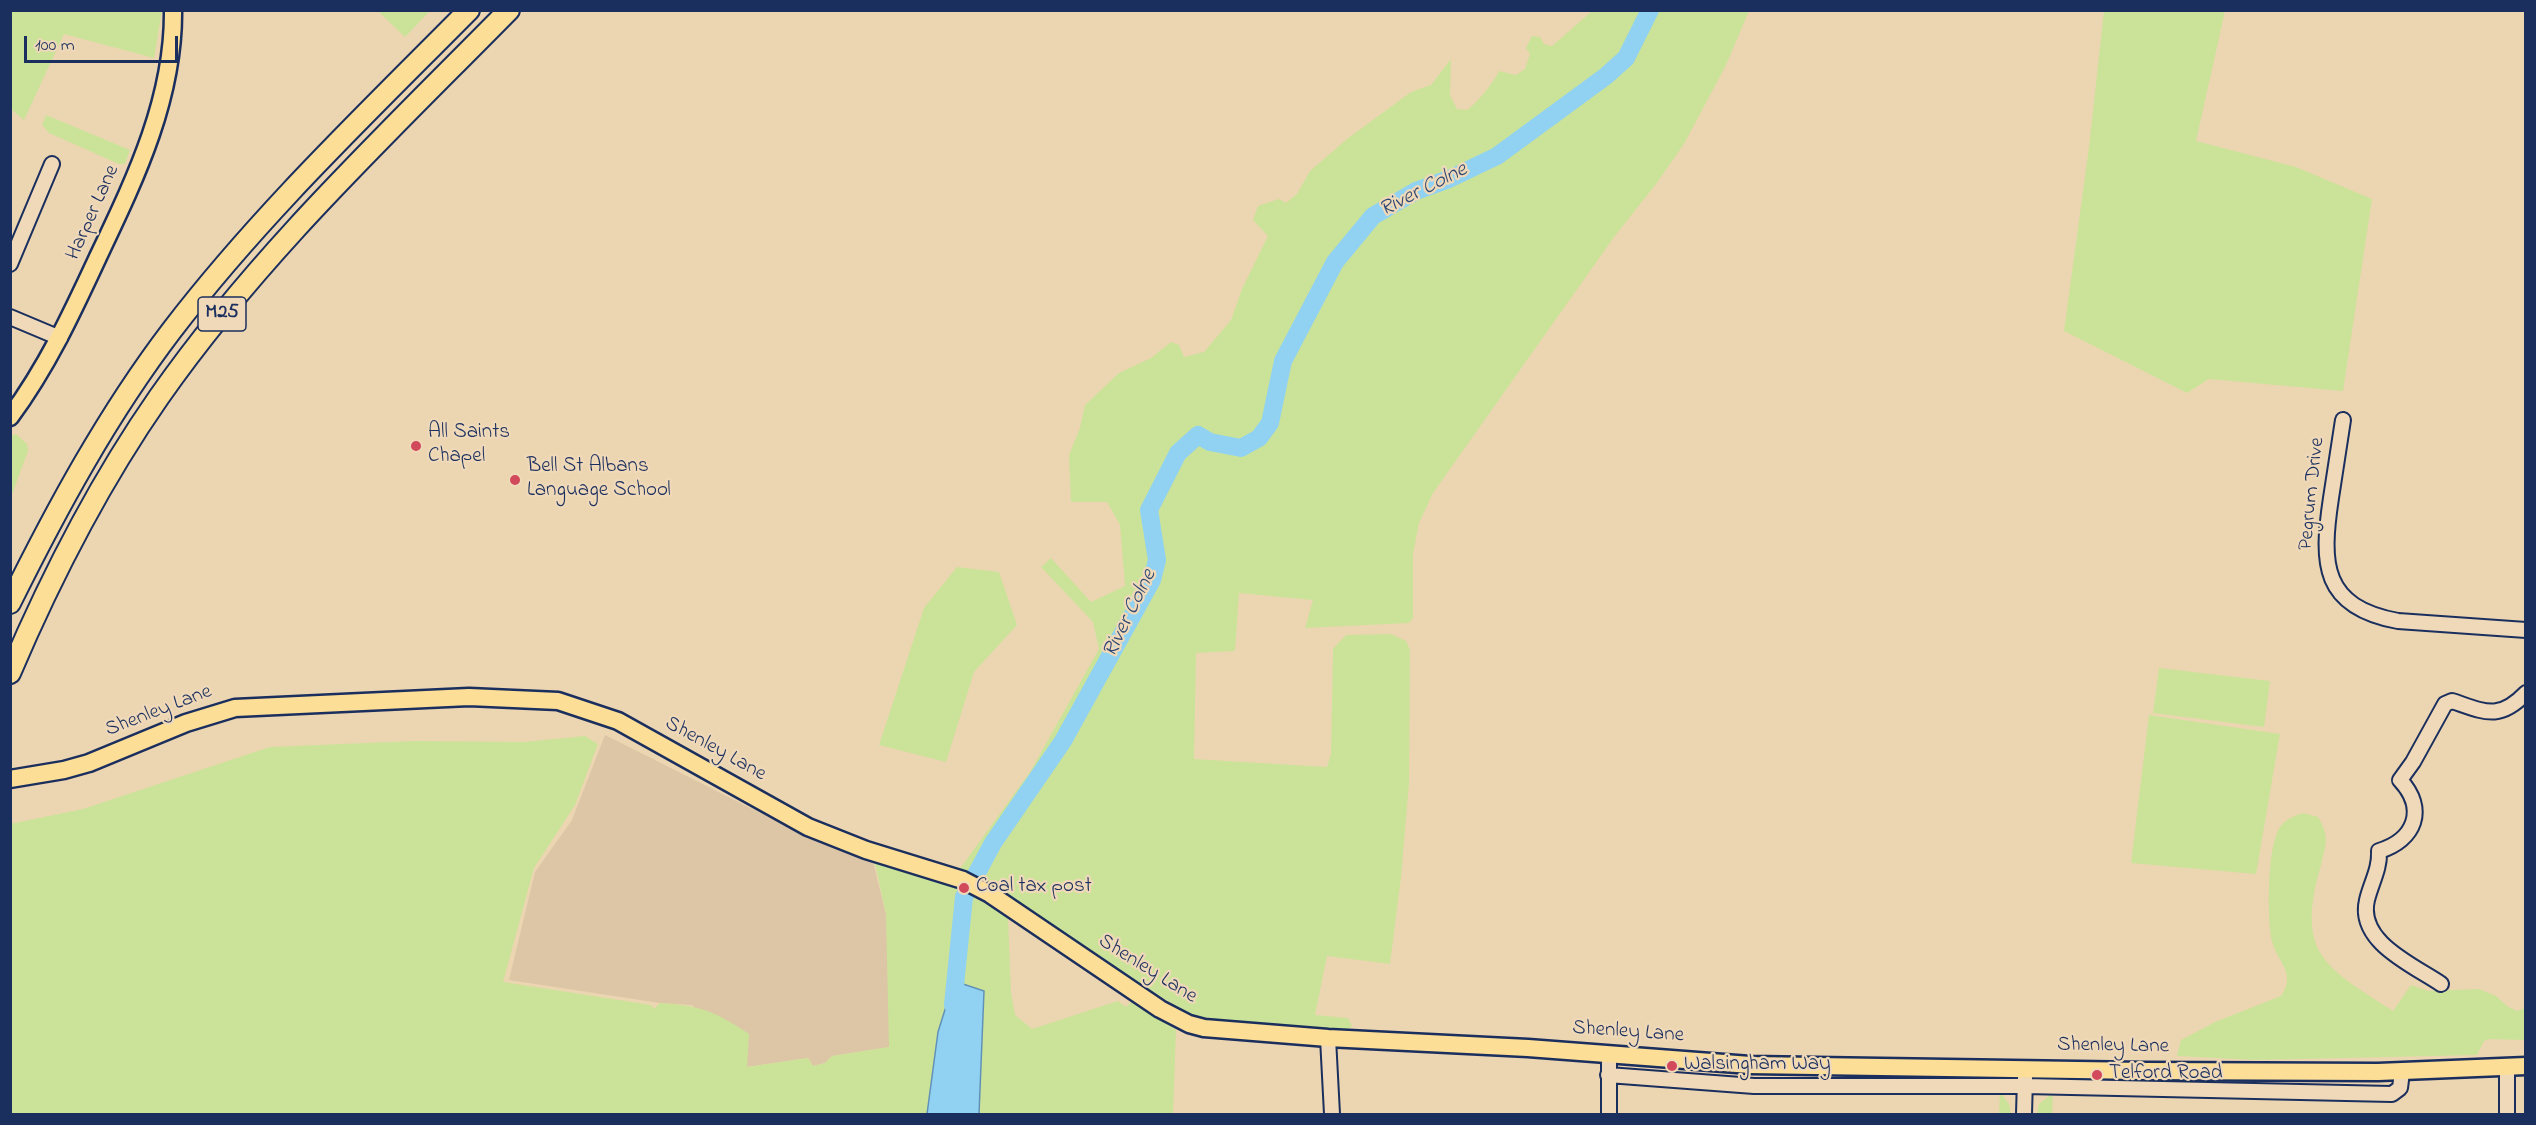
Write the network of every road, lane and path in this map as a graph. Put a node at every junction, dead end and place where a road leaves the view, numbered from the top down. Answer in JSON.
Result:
{"nodes":[{"id":1,"x":173,"y":10,"type":"edge"},
{"id":2,"x":469,"y":10,"type":"edge"},
{"id":3,"x":509,"y":10,"type":"edge"},
{"id":4,"x":51,"y":164,"type":"dead end"},
{"id":5,"x":10,"y":264,"type":"edge"},
{"id":6,"x":10,"y":316,"type":"edge"},
{"id":7,"x":60,"y":338,"type":"junction"},
{"id":8,"x":10,"y":417,"type":"edge"},
{"id":9,"x":2343,"y":420,"type":"dead end"},
{"id":10,"x":10,"y":603,"type":"edge"},
{"id":11,"x":2526,"y":630,"type":"edge"},
{"id":12,"x":10,"y":673,"type":"edge"},
{"id":13,"x":2526,"y":693,"type":"edge"},
{"id":14,"x":12,"y":779,"type":"edge"},
{"id":15,"x":2441,"y":984,"type":"dead end"},
{"id":16,"x":1328,"y":1038,"type":"junction"},
{"id":17,"x":1609,"y":1055,"type":"junction"},
{"id":18,"x":2507,"y":1066,"type":"junction"},
{"id":19,"x":2526,"y":1066,"type":"edge"},
{"id":20,"x":2024,"y":1068,"type":"junction"},
{"id":21,"x":2402,"y":1072,"type":"junction"},
{"id":22,"x":1608,"y":1075,"type":"junction"},
{"id":23,"x":2025,"y":1086,"type":"junction"},
{"id":24,"x":1332,"y":1114,"type":"edge"},
{"id":25,"x":1609,"y":1114,"type":"edge"},
{"id":26,"x":2024,"y":1114,"type":"edge"},
{"id":27,"x":2506,"y":1114,"type":"edge"}],
"edges":[{"from":1,"to":7,"type":"main road","name":"Harper Lane"},
{"from":2,"to":10,"type":"highway","number":"M25"},
{"from":3,"to":12,"type":"highway","number":"M25"},
{"from":4,"to":5,"type":"street"},
{"from":6,"to":7,"type":"street"},
{"from":7,"to":8,"type":"main road","name":"Harper Lane"},
{"from":9,"to":11,"type":"street","name":"Pegrum Drive"},
{"from":13,"to":15,"type":"street"},
{"from":14,"to":16,"type":"main road","name":"Shenley Lane"},
{"from":16,"to":17,"type":"main road","name":"Shenley Lane"},
{"from":16,"to":24,"type":"street"},
{"from":17,"to":20,"type":"main road","name":"Shenley Lane"},
{"from":17,"to":22,"type":"street"},
{"from":18,"to":19,"type":"main road","name":"Shenley Lane"},
{"from":18,"to":21,"type":"main road","name":"Shenley Lane"},
{"from":18,"to":27,"type":"street"},
{"from":20,"to":21,"type":"main road","name":"Shenley Lane"},
{"from":20,"to":23,"type":"street"},
{"from":21,"to":23,"type":"street","name":"Shenley Lane"},
{"from":22,"to":23,"type":"street","name":"Shenley Lane"},
{"from":22,"to":25,"type":"street"},
{"from":23,"to":26,"type":"street"}]}
